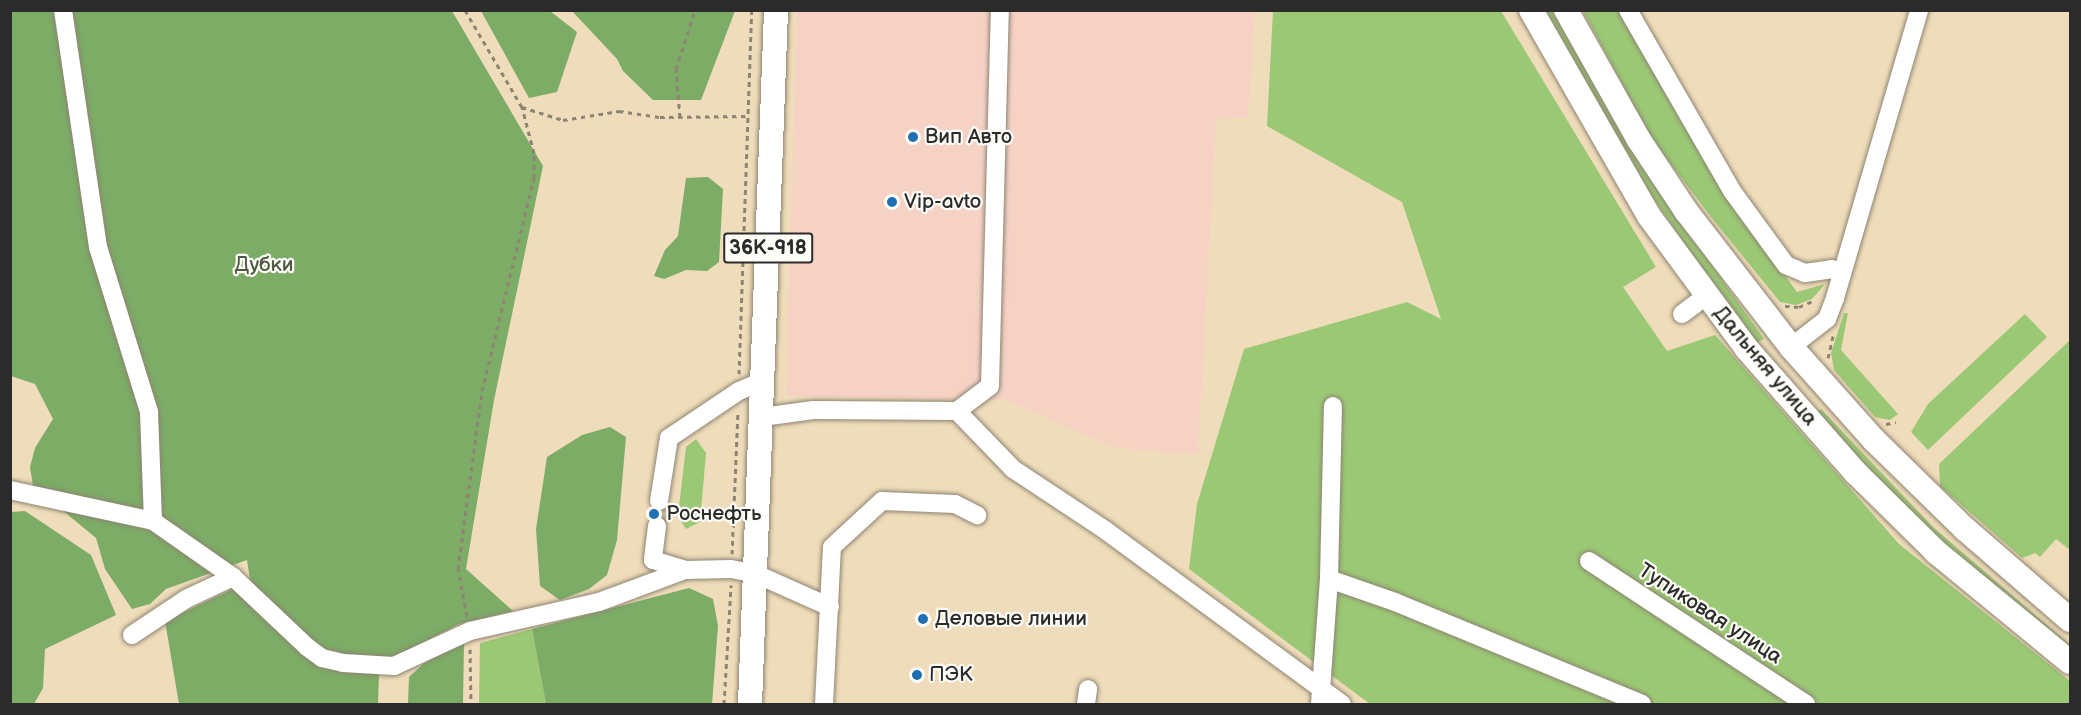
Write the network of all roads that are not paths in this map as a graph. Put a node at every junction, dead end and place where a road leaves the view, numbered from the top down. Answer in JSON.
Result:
{"nodes":[{"id":1,"x":63,"y":10,"type":"edge"},
{"id":2,"x":776,"y":10,"type":"edge"},
{"id":3,"x":1000,"y":10,"type":"edge"},
{"id":4,"x":1531,"y":10,"type":"edge"},
{"id":5,"x":1566,"y":10,"type":"edge"},
{"id":6,"x":1628,"y":10,"type":"edge"},
{"id":7,"x":1919,"y":10,"type":"edge"},
{"id":8,"x":1842,"y":272,"type":"junction"},
{"id":9,"x":1706,"y":296,"type":"junction"},
{"id":10,"x":1682,"y":314,"type":"dead end"},
{"id":11,"x":1791,"y":347,"type":"junction"},
{"id":12,"x":1765,"y":369,"type":"junction"},
{"id":13,"x":763,"y":381,"type":"junction"},
{"id":14,"x":1333,"y":406,"type":"dead end"},
{"id":15,"x":957,"y":411,"type":"junction"},
{"id":16,"x":762,"y":417,"type":"junction"},
{"id":17,"x":10,"y":490,"type":"edge"},
{"id":18,"x":659,"y":501,"type":"tunnel mouth"},
{"id":19,"x":977,"y":515,"type":"dead end"},
{"id":20,"x":153,"y":521,"type":"junction"},
{"id":21,"x":657,"y":526,"type":"tunnel mouth"},
{"id":22,"x":1589,"y":561,"type":"dead end"},
{"id":23,"x":685,"y":570,"type":"junction"},
{"id":24,"x":756,"y":574,"type":"junction"},
{"id":25,"x":233,"y":577,"type":"junction"},
{"id":26,"x":1329,"y":579,"type":"junction"},
{"id":27,"x":830,"y":607,"type":"junction"},
{"id":28,"x":2070,"y":620,"type":"edge"},
{"id":29,"x":132,"y":635,"type":"dead end"},
{"id":30,"x":2070,"y":662,"type":"edge"},
{"id":31,"x":1320,"y":696,"type":"edge"},
{"id":32,"x":750,"y":705,"type":"edge"},
{"id":33,"x":824,"y":705,"type":"edge"},
{"id":34,"x":1342,"y":705,"type":"edge"},
{"id":35,"x":1642,"y":705,"type":"edge"},
{"id":36,"x":1806,"y":705,"type":"edge"}],
"edges":[{"from":1,"to":20,"type":"street"},
{"from":2,"to":13,"type":"main road","number":"36К-918"},
{"from":3,"to":15,"type":"street"},
{"from":4,"to":9,"type":"main road","name":"Дальняя улица"},
{"from":5,"to":11,"type":"main road","name":"Дальняя улица"},
{"from":6,"to":8,"type":"street"},
{"from":7,"to":8,"type":"street"},
{"from":8,"to":11,"type":"street"},
{"from":9,"to":10,"type":"street"},
{"from":9,"to":12,"type":"main road","name":"Дальняя улица"},
{"from":11,"to":12,"type":"main road"},
{"from":11,"to":28,"type":"main road","name":"Дальняя улица"},
{"from":12,"to":30,"type":"main road","name":"Дальняя улица"},
{"from":13,"to":16,"type":"main road","number":"36К-918"},
{"from":13,"to":18,"type":"street"},
{"from":14,"to":26,"type":"street"},
{"from":15,"to":16,"type":"street"},
{"from":15,"to":31,"type":"street"},
{"from":16,"to":24,"type":"main road","number":"36К-918"},
{"from":17,"to":20,"type":"street"},
{"from":19,"to":27,"type":"street"},
{"from":20,"to":25,"type":"street"},
{"from":21,"to":23,"type":"street"},
{"from":22,"to":36,"type":"street","name":"Тупиковая улица"},
{"from":23,"to":24,"type":"street"},
{"from":23,"to":25,"type":"street"},
{"from":24,"to":27,"type":"street"},
{"from":24,"to":32,"type":"main road","number":"36К-918"},
{"from":25,"to":29,"type":"street"},
{"from":26,"to":31,"type":"street"},
{"from":26,"to":35,"type":"street"},
{"from":27,"to":33,"type":"street"},
{"from":31,"to":34,"type":"street"}]}
